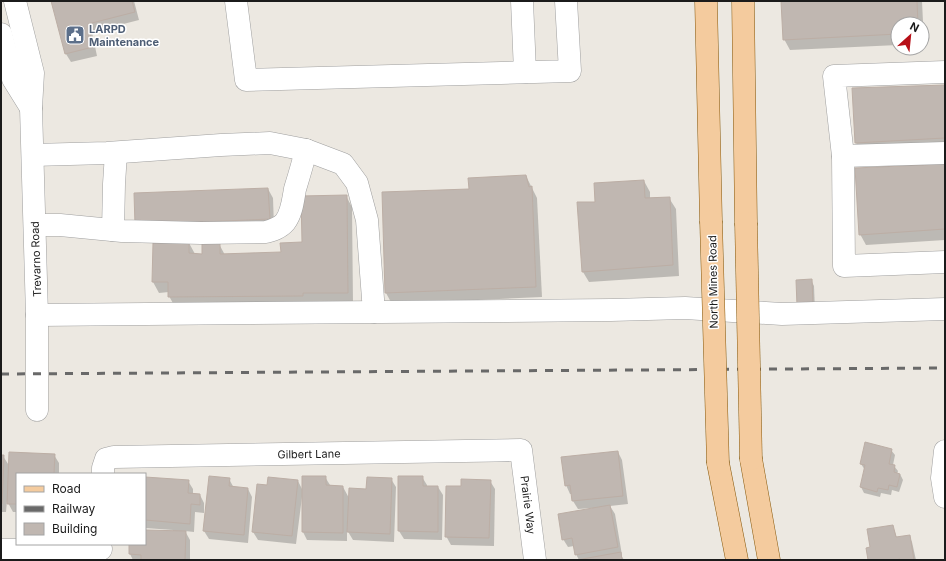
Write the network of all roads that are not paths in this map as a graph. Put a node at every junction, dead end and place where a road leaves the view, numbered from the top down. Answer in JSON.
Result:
{"nodes":[{"id":1,"x":15,"y":1,"type":"edge"},
{"id":2,"x":236,"y":1,"type":"edge"},
{"id":3,"x":522,"y":1,"type":"edge"},
{"id":4,"x":566,"y":1,"type":"edge"},
{"id":5,"x":706,"y":1,"type":"edge"},
{"id":6,"x":743,"y":1,"type":"edge"},
{"id":7,"x":1,"y":34,"type":"edge"},
{"id":8,"x":525,"y":72,"type":"junction"},
{"id":9,"x":945,"y":72,"type":"edge"},
{"id":10,"x":31,"y":108,"type":"junction"},
{"id":11,"x":306,"y":150,"type":"junction"},
{"id":12,"x":945,"y":152,"type":"edge"},
{"id":13,"x":116,"y":153,"type":"junction"},
{"id":14,"x":33,"y":155,"type":"junction"},
{"id":15,"x":843,"y":156,"type":"junction"},
{"id":16,"x":35,"y":225,"type":"junction"},
{"id":17,"x":113,"y":230,"type":"junction"},
{"id":18,"x":945,"y":262,"type":"edge"},
{"id":19,"x":945,"y":309,"type":"edge"},
{"id":20,"x":374,"y":312,"type":"junction"},
{"id":21,"x":37,"y":315,"type":"junction"},
{"id":22,"x":37,"y":410,"type":"dead end"},
{"id":23,"x":522,"y":450,"type":"joint"},
{"id":24,"x":945,"y":451,"type":"edge"},
{"id":25,"x":103,"y":471,"type":"edge"},
{"id":26,"x":945,"y":497,"type":"edge"},
{"id":27,"x":1,"y":550,"type":"edge"},
{"id":28,"x":101,"y":551,"type":"edge"},
{"id":29,"x":535,"y":560,"type":"edge"},
{"id":30,"x":737,"y":560,"type":"edge"},
{"id":31,"x":769,"y":560,"type":"edge"}],
"edges":[{"from":1,"to":10,"type":"street","name":"Trevarno Road"},
{"from":2,"to":8,"type":"street"},
{"from":3,"to":8,"type":"street"},
{"from":4,"to":8,"type":"street"},
{"from":5,"to":30,"type":"main road","name":"North Mines Road","bridge":true},
{"from":6,"to":31,"type":"main road","bridge":true},
{"from":7,"to":10,"type":"street","name":"Trevarno Road"},
{"from":9,"to":15,"type":"street"},
{"from":10,"to":14,"type":"street","name":"Trevarno Road"},
{"from":11,"to":13,"type":"street"},
{"from":11,"to":17,"type":"street"},
{"from":11,"to":20,"type":"street"},
{"from":12,"to":15,"type":"street"},
{"from":13,"to":14,"type":"street"},
{"from":13,"to":17,"type":"street"},
{"from":14,"to":16,"type":"street","name":"Trevarno Road"},
{"from":15,"to":18,"type":"street"},
{"from":16,"to":17,"type":"street"},
{"from":16,"to":21,"type":"street","name":"Trevarno Road"},
{"from":19,"to":20,"type":"street"},
{"from":20,"to":21,"type":"street"},
{"from":21,"to":22,"type":"street","name":"Trevarno Road"},
{"from":23,"to":25,"type":"street","name":"Gilbert Lane"},
{"from":23,"to":29,"type":"street","name":"Prairie Way"},
{"from":24,"to":26,"type":"street"},
{"from":27,"to":28,"type":"street"}]}
